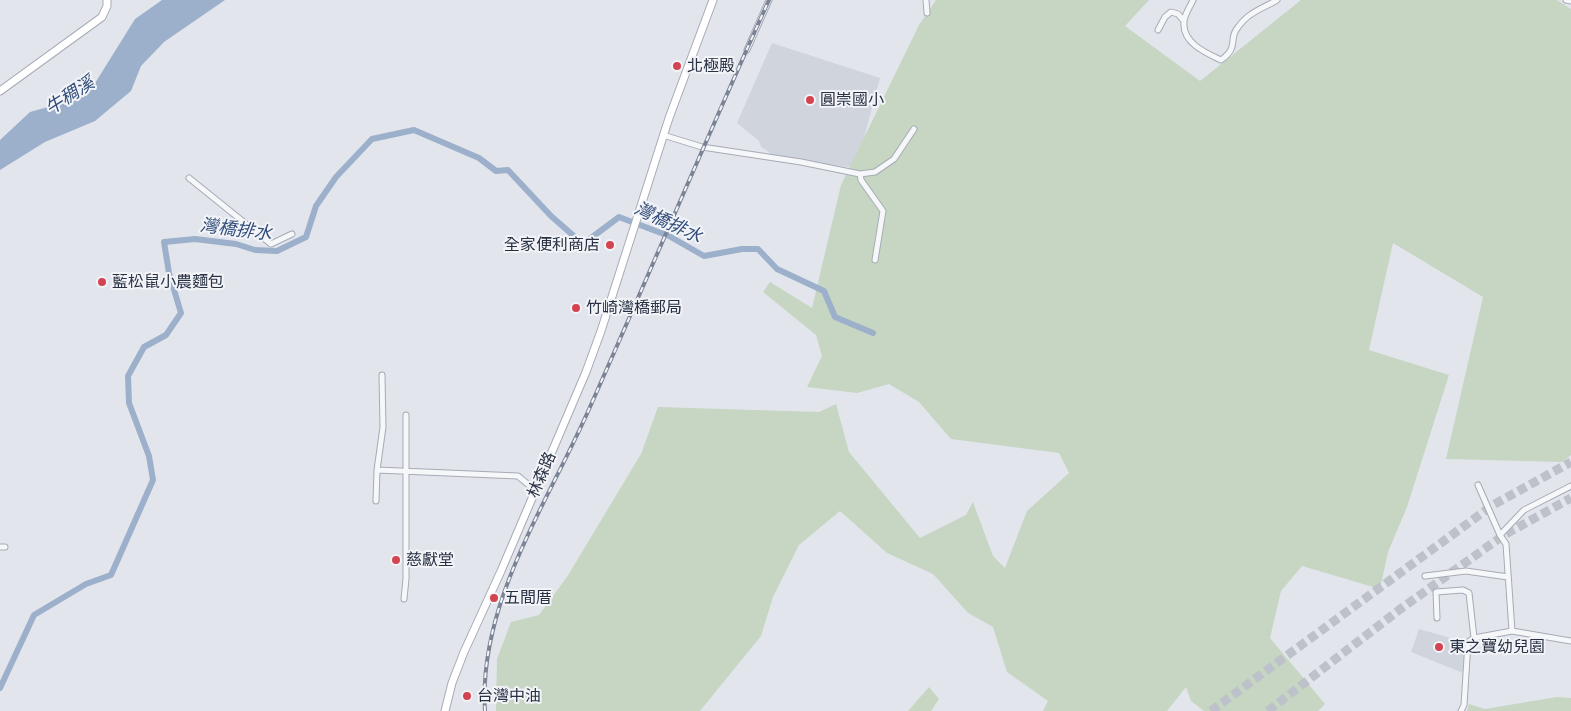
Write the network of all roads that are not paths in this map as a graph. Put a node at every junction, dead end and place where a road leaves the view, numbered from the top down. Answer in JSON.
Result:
{"nodes":[{"id":1,"x":108,"y":0,"type":"edge"},
{"id":2,"x":713,"y":0,"type":"edge"},
{"id":3,"x":769,"y":0,"type":"edge"},
{"id":4,"x":926,"y":0,"type":"edge"},
{"id":5,"x":1192,"y":0,"type":"edge"},
{"id":6,"x":1277,"y":0,"type":"edge"},
{"id":7,"x":1566,"y":0,"type":"edge"},
{"id":8,"x":1571,"y":1,"type":"edge"},
{"id":9,"x":927,"y":13,"type":"dead end"},
{"id":10,"x":1184,"y":21,"type":"junction"},
{"id":11,"x":1158,"y":30,"type":"dead end"},
{"id":12,"x":747,"y":50,"type":"dead end"},
{"id":13,"x":0,"y":91,"type":"edge"},
{"id":14,"x":914,"y":129,"type":"dead end"},
{"id":15,"x":663,"y":135,"type":"junction"},
{"id":16,"x":860,"y":174,"type":"junction"},
{"id":17,"x":188,"y":178,"type":"dead end"},
{"id":18,"x":292,"y":234,"type":"dead end"},
{"id":19,"x":874,"y":260,"type":"dead end"},
{"id":20,"x":382,"y":375,"type":"dead end"},
{"id":21,"x":406,"y":415,"type":"dead end"},
{"id":22,"x":377,"y":470,"type":"junction"},
{"id":23,"x":405,"y":472,"type":"junction"},
{"id":24,"x":1478,"y":485,"type":"dead end"},
{"id":25,"x":1571,"y":486,"type":"edge"},
{"id":26,"x":535,"y":490,"type":"junction"},
{"id":27,"x":376,"y":500,"type":"dead end"},
{"id":28,"x":1500,"y":535,"type":"junction"},
{"id":29,"x":1425,"y":576,"type":"dead end"},
{"id":30,"x":1508,"y":577,"type":"junction"},
{"id":31,"x":404,"y":599,"type":"dead end"},
{"id":32,"x":1437,"y":618,"type":"dead end"},
{"id":33,"x":1512,"y":631,"type":"junction"},
{"id":34,"x":1474,"y":638,"type":"junction"},
{"id":35,"x":1571,"y":641,"type":"edge"},
{"id":36,"x":445,"y":711,"type":"edge"},
{"id":37,"x":1461,"y":711,"type":"edge"}],
"edges":[{"from":1,"to":13,"type":"main road"},
{"from":2,"to":15,"type":"main road"},
{"from":3,"to":12,"type":"street"},
{"from":4,"to":9,"type":"street"},
{"from":5,"to":10,"type":"street"},
{"from":6,"to":10,"type":"street"},
{"from":7,"to":8,"type":"street"},
{"from":10,"to":11,"type":"street"},
{"from":14,"to":16,"type":"street"},
{"from":15,"to":16,"type":"street"},
{"from":15,"to":26,"type":"main road","name":"林森路"},
{"from":16,"to":19,"type":"street"},
{"from":17,"to":18,"type":"street"},
{"from":20,"to":22,"type":"street"},
{"from":21,"to":23,"type":"street"},
{"from":22,"to":23,"type":"street"},
{"from":22,"to":27,"type":"street"},
{"from":23,"to":26,"type":"street"},
{"from":23,"to":31,"type":"street"},
{"from":24,"to":28,"type":"street"},
{"from":25,"to":28,"type":"street"},
{"from":26,"to":36,"type":"main road","name":"林森路"},
{"from":28,"to":30,"type":"street"},
{"from":29,"to":30,"type":"street"},
{"from":30,"to":33,"type":"street"},
{"from":32,"to":34,"type":"street"},
{"from":33,"to":34,"type":"street"},
{"from":33,"to":35,"type":"street"},
{"from":34,"to":37,"type":"street"}]}
